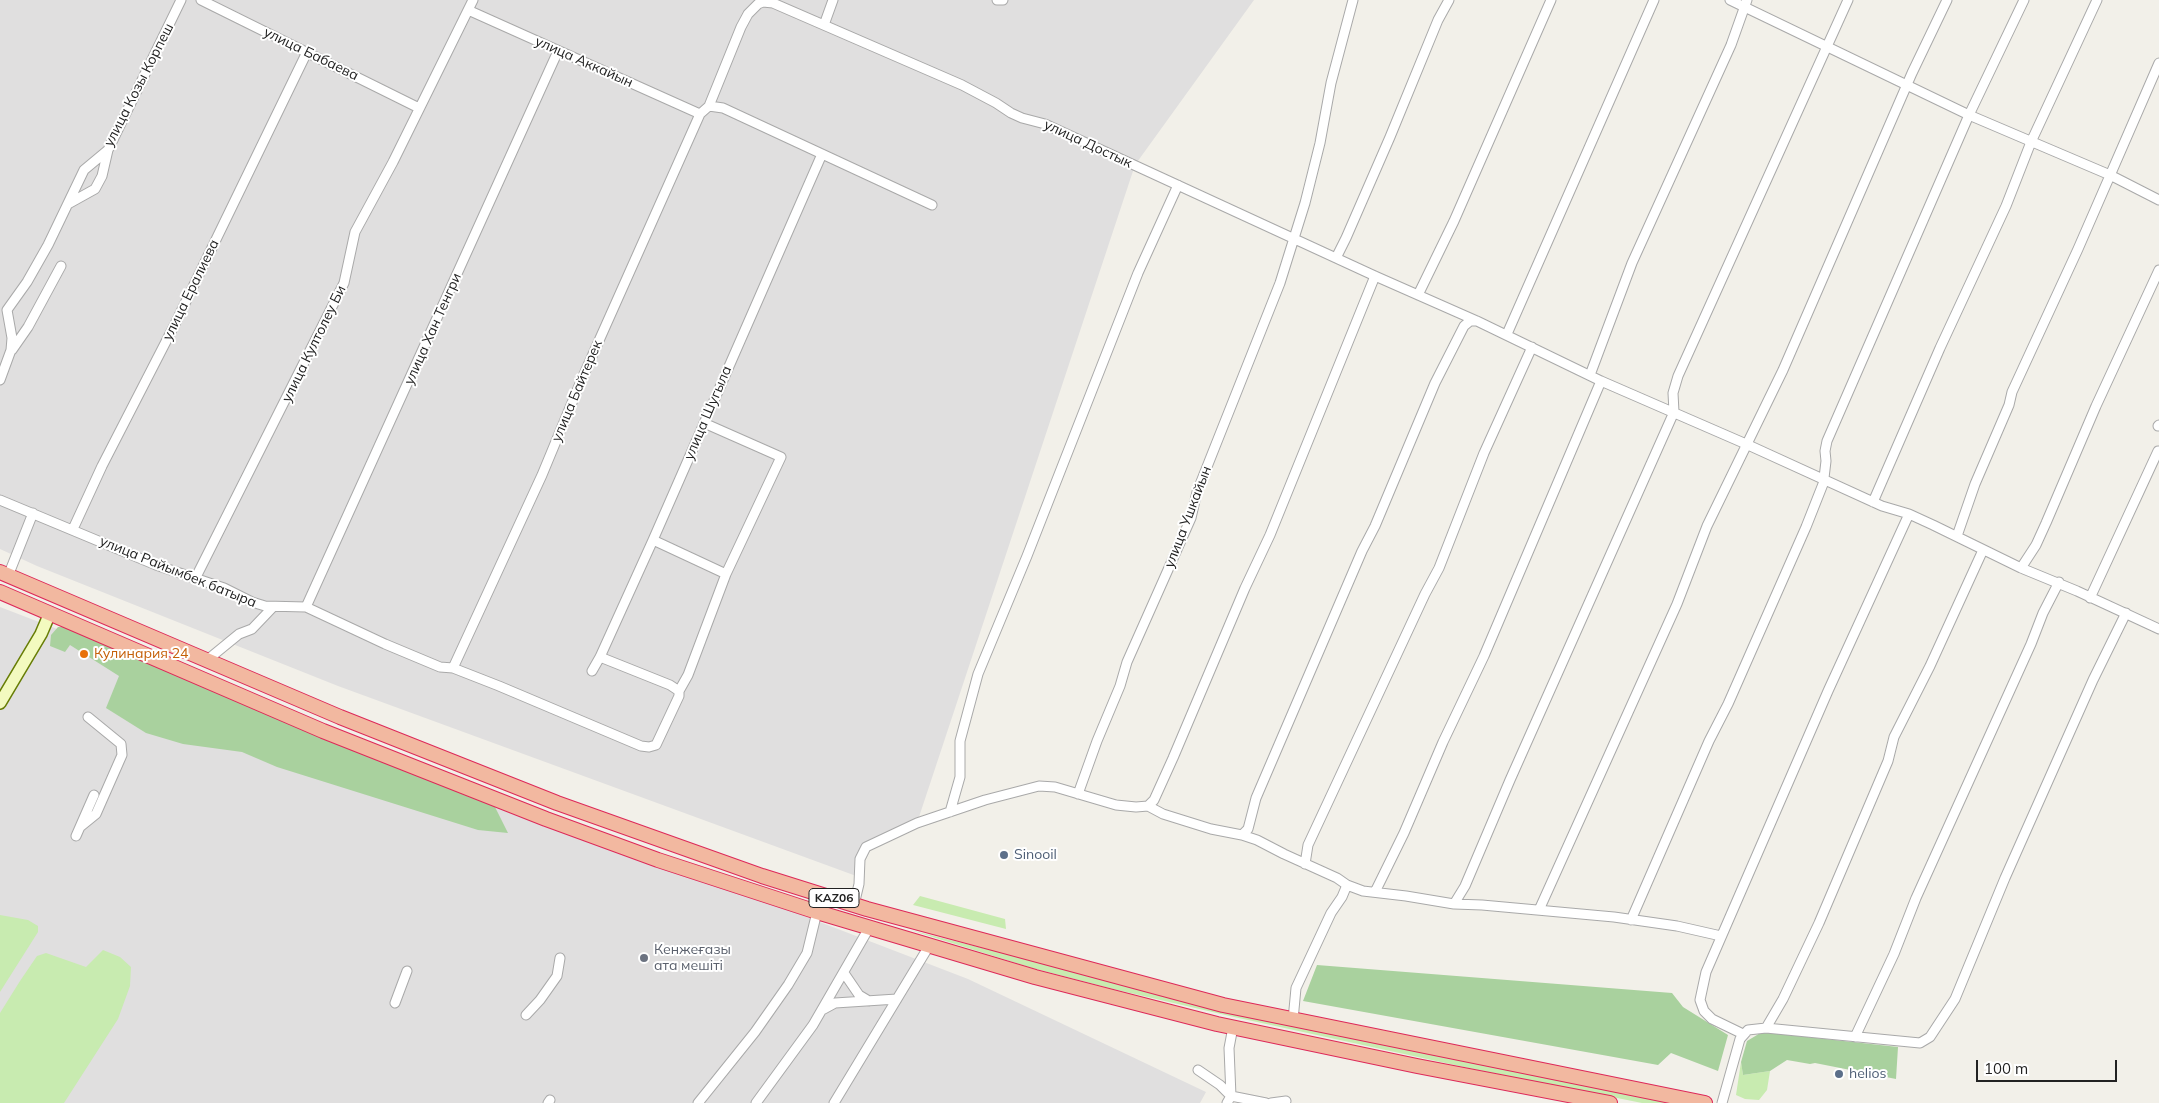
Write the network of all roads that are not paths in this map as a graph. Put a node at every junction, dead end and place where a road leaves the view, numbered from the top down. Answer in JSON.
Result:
{"nodes":[{"id":1,"x":181,"y":0,"type":"edge"},
{"id":2,"x":202,"y":0,"type":"edge"},
{"id":3,"x":473,"y":0,"type":"edge"},
{"id":4,"x":833,"y":0,"type":"edge"},
{"id":5,"x":998,"y":0,"type":"edge"},
{"id":6,"x":1003,"y":0,"type":"edge"},
{"id":7,"x":1353,"y":0,"type":"edge"},
{"id":8,"x":1449,"y":0,"type":"edge"},
{"id":9,"x":1551,"y":0,"type":"edge"},
{"id":10,"x":1654,"y":0,"type":"edge"},
{"id":11,"x":1730,"y":0,"type":"edge"},
{"id":12,"x":1848,"y":0,"type":"edge"},
{"id":13,"x":1947,"y":0,"type":"edge"},
{"id":14,"x":2024,"y":0,"type":"edge"},
{"id":15,"x":2097,"y":0,"type":"edge"},
{"id":16,"x":1745,"y":4,"type":"edge"},
{"id":17,"x":468,"y":10,"type":"junction"},
{"id":18,"x":824,"y":26,"type":"junction"},
{"id":19,"x":1828,"y":47,"type":"junction"},
{"id":20,"x":558,"y":51,"type":"junction"},
{"id":21,"x":307,"y":52,"type":"junction"},
{"id":22,"x":2159,"y":63,"type":"edge"},
{"id":23,"x":1908,"y":86,"type":"junction"},
{"id":24,"x":709,"y":106,"type":"junction"},
{"id":25,"x":419,"y":108,"type":"junction"},
{"id":26,"x":700,"y":114,"type":"junction"},
{"id":27,"x":1969,"y":115,"type":"junction"},
{"id":28,"x":2031,"y":142,"type":"junction"},
{"id":29,"x":108,"y":150,"type":"junction"},
{"id":30,"x":822,"y":154,"type":"junction"},
{"id":31,"x":2110,"y":175,"type":"junction"},
{"id":32,"x":1178,"y":185,"type":"junction"},
{"id":33,"x":2159,"y":200,"type":"edge"},
{"id":34,"x":68,"y":204,"type":"junction"},
{"id":35,"x":932,"y":204,"type":"dead end"},
{"id":36,"x":1294,"y":239,"type":"junction"},
{"id":37,"x":1336,"y":258,"type":"junction"},
{"id":38,"x":60,"y":266,"type":"dead end"},
{"id":39,"x":2159,"y":270,"type":"edge"},
{"id":40,"x":1375,"y":276,"type":"junction"},
{"id":41,"x":1418,"y":295,"type":"junction"},
{"id":42,"x":1477,"y":320,"type":"junction"},
{"id":43,"x":10,"y":330,"type":"junction"},
{"id":44,"x":24,"y":332,"type":"junction"},
{"id":45,"x":1507,"y":334,"type":"junction"},
{"id":46,"x":1532,"y":348,"type":"junction"},
{"id":47,"x":11,"y":350,"type":"junction"},
{"id":48,"x":1590,"y":375,"type":"junction"},
{"id":49,"x":0,"y":380,"type":"edge"},
{"id":50,"x":1601,"y":381,"type":"junction"},
{"id":51,"x":1674,"y":412,"type":"junction"},
{"id":52,"x":704,"y":423,"type":"junction"},
{"id":53,"x":1746,"y":444,"type":"junction"},
{"id":54,"x":2158,"y":450,"type":"dead end"},
{"id":55,"x":1824,"y":478,"type":"junction"},
{"id":56,"x":0,"y":500,"type":"edge"},
{"id":57,"x":1873,"y":502,"type":"junction"},
{"id":58,"x":33,"y":513,"type":"junction"},
{"id":59,"x":1909,"y":514,"type":"junction"},
{"id":60,"x":73,"y":529,"type":"junction"},
{"id":61,"x":1957,"y":536,"type":"junction"},
{"id":62,"x":653,"y":540,"type":"junction"},
{"id":63,"x":1983,"y":550,"type":"junction"},
{"id":64,"x":2021,"y":568,"type":"junction"},
{"id":65,"x":4,"y":574,"type":"edge"},
{"id":66,"x":726,"y":574,"type":"junction"},
{"id":67,"x":196,"y":577,"type":"junction"},
{"id":68,"x":2059,"y":582,"type":"junction"},
{"id":69,"x":0,"y":592,"type":"edge"},
{"id":70,"x":2090,"y":598,"type":"junction"},
{"id":71,"x":273,"y":607,"type":"junction"},
{"id":72,"x":306,"y":607,"type":"junction"},
{"id":73,"x":50,"y":613,"type":"junction"},
{"id":74,"x":2126,"y":613,"type":"junction"},
{"id":75,"x":2159,"y":629,"type":"edge"},
{"id":76,"x":600,"y":657,"type":"junction"},
{"id":77,"x":206,"y":661,"type":"junction"},
{"id":78,"x":453,"y":668,"type":"junction"},
{"id":79,"x":592,"y":670,"type":"dead end"},
{"id":80,"x":678,"y":692,"type":"junction"},
{"id":81,"x":0,"y":703,"type":"edge"},
{"id":82,"x":88,"y":717,"type":"dead end"},
{"id":83,"x":1078,"y":794,"type":"junction"},
{"id":84,"x":94,"y":795,"type":"dead end"},
{"id":85,"x":1148,"y":806,"type":"junction"},
{"id":86,"x":950,"y":812,"type":"junction"},
{"id":87,"x":1242,"y":835,"type":"junction"},
{"id":88,"x":1305,"y":864,"type":"junction"},
{"id":89,"x":1347,"y":885,"type":"junction"},
{"id":90,"x":1375,"y":892,"type":"junction"},
{"id":91,"x":1454,"y":904,"type":"junction"},
{"id":92,"x":860,"y":907,"type":"junction"},
{"id":93,"x":1539,"y":910,"type":"junction"},
{"id":94,"x":817,"y":912,"type":"junction"},
{"id":95,"x":1631,"y":920,"type":"junction"},
{"id":96,"x":865,"y":926,"type":"junction"},
{"id":97,"x":1721,"y":936,"type":"junction"},
{"id":98,"x":929,"y":946,"type":"junction"},
{"id":99,"x":560,"y":958,"type":"dead end"},
{"id":100,"x":407,"y":971,"type":"dead end"},
{"id":101,"x":844,"y":973,"type":"junction"},
{"id":102,"x":897,"y":999,"type":"junction"},
{"id":103,"x":394,"y":1002,"type":"dead end"},
{"id":104,"x":869,"y":1002,"type":"junction"},
{"id":105,"x":822,"y":1010,"type":"junction"},
{"id":106,"x":526,"y":1015,"type":"dead end"},
{"id":107,"x":1293,"y":1020,"type":"junction"},
{"id":108,"x":1233,"y":1027,"type":"junction"},
{"id":109,"x":1766,"y":1028,"type":"junction"},
{"id":110,"x":1743,"y":1034,"type":"junction"},
{"id":111,"x":1854,"y":1037,"type":"junction"},
{"id":112,"x":1198,"y":1070,"type":"dead end"},
{"id":113,"x":1229,"y":1100,"type":"edge"},
{"id":114,"x":1286,"y":1101,"type":"dead end"},
{"id":115,"x":698,"y":1103,"type":"edge"},
{"id":116,"x":756,"y":1103,"type":"edge"},
{"id":117,"x":834,"y":1103,"type":"edge"},
{"id":118,"x":1266,"y":1103,"type":"edge"},
{"id":119,"x":1272,"y":1103,"type":"edge"},
{"id":120,"x":1610,"y":1103,"type":"edge"},
{"id":121,"x":1705,"y":1103,"type":"edge"},
{"id":122,"x":1722,"y":1103,"type":"edge"}],
"edges":[{"from":1,"to":29,"type":"street","name":"улица Козы Корпеш"},
{"from":2,"to":21,"type":"street","name":"улица Бабаева"},
{"from":3,"to":17,"type":"street","name":"улица Култолеу Би"},
{"from":4,"to":18,"type":"street"},
{"from":5,"to":6,"type":"street"},
{"from":7,"to":36,"type":"street","name":"улица Ушкайын"},
{"from":8,"to":37,"type":"street"},
{"from":9,"to":41,"type":"street"},
{"from":10,"to":45,"type":"street"},
{"from":11,"to":16,"type":"street"},
{"from":12,"to":19,"type":"street"},
{"from":13,"to":23,"type":"street"},
{"from":14,"to":27,"type":"street"},
{"from":15,"to":28,"type":"street"},
{"from":16,"to":19,"type":"street"},
{"from":16,"to":48,"type":"street"},
{"from":17,"to":20,"type":"street","name":"улица Аккайын"},
{"from":17,"to":25,"type":"street","name":"улица Култолеу Би"},
{"from":18,"to":24,"type":"street","name":"улица Достык"},
{"from":18,"to":32,"type":"street","name":"улица Достык"},
{"from":19,"to":23,"type":"street"},
{"from":19,"to":51,"type":"street"},
{"from":20,"to":26,"type":"street","name":"улица Аккайын"},
{"from":20,"to":72,"type":"street","name":"улица Хан Тенгри"},
{"from":21,"to":25,"type":"street","name":"улица Бабаева"},
{"from":21,"to":60,"type":"street","name":"улица Ералиева"},
{"from":22,"to":31,"type":"street"},
{"from":23,"to":27,"type":"street"},
{"from":23,"to":53,"type":"street"},
{"from":24,"to":26,"type":"street"},
{"from":24,"to":30,"type":"street"},
{"from":25,"to":67,"type":"street","name":"улица Култолеу Би"},
{"from":26,"to":78,"type":"street","name":"улица Байтерек"},
{"from":27,"to":28,"type":"street"},
{"from":27,"to":55,"type":"street"},
{"from":28,"to":31,"type":"street"},
{"from":28,"to":57,"type":"street"},
{"from":29,"to":34,"type":"street","name":"улица Козы Корпеш"},
{"from":29,"to":34,"type":"street"},
{"from":30,"to":35,"type":"street"},
{"from":30,"to":52,"type":"street","name":"улица Шугыла"},
{"from":31,"to":33,"type":"street"},
{"from":31,"to":61,"type":"street"},
{"from":32,"to":36,"type":"street","name":"улица Достык"},
{"from":32,"to":86,"type":"street"},
{"from":34,"to":43,"type":"street","name":"улица Козы Корпеш"},
{"from":36,"to":37,"type":"street","name":"улица Достык"},
{"from":36,"to":83,"type":"street","name":"улица Ушкайын"},
{"from":37,"to":40,"type":"street","name":"улица Достык"},
{"from":38,"to":44,"type":"street"},
{"from":39,"to":64,"type":"street"},
{"from":40,"to":41,"type":"street","name":"улица Достык"},
{"from":40,"to":85,"type":"street"},
{"from":41,"to":42,"type":"street","name":"улица Достык"},
{"from":42,"to":45,"type":"street","name":"улица Достык"},
{"from":42,"to":87,"type":"street"},
{"from":43,"to":44,"type":"street"},
{"from":43,"to":47,"type":"street","name":"улица Козы Корпеш"},
{"from":44,"to":47,"type":"street"},
{"from":45,"to":46,"type":"street","name":"улица Достык"},
{"from":46,"to":48,"type":"street","name":"улица Достык"},
{"from":46,"to":88,"type":"street"},
{"from":47,"to":49,"type":"street","name":"улица Козы Корпеш"},
{"from":48,"to":50,"type":"street","name":"улица Достык"},
{"from":50,"to":51,"type":"street","name":"улица Достык"},
{"from":50,"to":90,"type":"street"},
{"from":51,"to":53,"type":"street","name":"улица Достык"},
{"from":51,"to":91,"type":"street"},
{"from":52,"to":62,"type":"street","name":"улица Шугыла"},
{"from":52,"to":66,"type":"street"},
{"from":53,"to":55,"type":"street","name":"улица Достык"},
{"from":53,"to":93,"type":"street"},
{"from":54,"to":70,"type":"street"},
{"from":55,"to":57,"type":"street","name":"улица Достык"},
{"from":55,"to":95,"type":"street"},
{"from":56,"to":58,"type":"street","name":"улица Райымбек батыра"},
{"from":57,"to":59,"type":"street","name":"улица Достык"},
{"from":58,"to":60,"type":"street","name":"улица Райымбек батыра"},
{"from":58,"to":65,"type":"street"},
{"from":59,"to":61,"type":"street","name":"улица Достык"},
{"from":59,"to":97,"type":"street"},
{"from":60,"to":67,"type":"street","name":"улица Райымбек батыра"},
{"from":61,"to":63,"type":"street","name":"улица Достык"},
{"from":62,"to":66,"type":"street"},
{"from":62,"to":76,"type":"street","name":"улица Шугыла"},
{"from":63,"to":64,"type":"street","name":"улица Достык"},
{"from":63,"to":109,"type":"street"},
{"from":64,"to":68,"type":"street","name":"улица Достык"},
{"from":65,"to":77,"type":"highway","number":"KАZ06"},
{"from":66,"to":80,"type":"street"},
{"from":67,"to":71,"type":"street","name":"улица Райымбек батыра"},
{"from":68,"to":70,"type":"street","name":"улица Достык"},
{"from":68,"to":111,"type":"street"},
{"from":69,"to":73,"type":"highway","number":"KАZ06"},
{"from":70,"to":74,"type":"street","name":"улица Достык"},
{"from":71,"to":72,"type":"street","name":"улица Райымбек батыра"},
{"from":71,"to":77,"type":"street"},
{"from":72,"to":78,"type":"street","name":"улица Райымбек батыра"},
{"from":73,"to":81,"type":"main road"},
{"from":73,"to":94,"type":"highway","number":"KАZ06"},
{"from":74,"to":75,"type":"street","name":"улица Достык"},
{"from":74,"to":111,"type":"street"},
{"from":76,"to":79,"type":"street","name":"улица Шугыла"},
{"from":76,"to":80,"type":"street"},
{"from":77,"to":92,"type":"highway","number":"KАZ06"},
{"from":78,"to":80,"type":"street","name":"улица Райымбек батыра"},
{"from":82,"to":84,"type":"street"},
{"from":83,"to":85,"type":"street"},
{"from":83,"to":86,"type":"street"},
{"from":85,"to":87,"type":"street"},
{"from":86,"to":92,"type":"street"},
{"from":87,"to":88,"type":"street"},
{"from":88,"to":89,"type":"street"},
{"from":89,"to":90,"type":"street"},
{"from":89,"to":107,"type":"street"},
{"from":90,"to":91,"type":"street"},
{"from":91,"to":93,"type":"street"},
{"from":92,"to":96,"type":"highway"},
{"from":92,"to":107,"type":"highway","number":"KАZ06"},
{"from":93,"to":95,"type":"street"},
{"from":94,"to":96,"type":"highway","number":"KАZ06"},
{"from":94,"to":115,"type":"street"},
{"from":95,"to":97,"type":"street"},
{"from":96,"to":98,"type":"highway","number":"KАZ06"},
{"from":96,"to":101,"type":"street"},
{"from":97,"to":110,"type":"street"},
{"from":98,"to":102,"type":"street"},
{"from":98,"to":108,"type":"highway","number":"KАZ06"},
{"from":99,"to":106,"type":"street"},
{"from":100,"to":103,"type":"street"},
{"from":101,"to":104,"type":"street"},
{"from":101,"to":105,"type":"street"},
{"from":102,"to":104,"type":"street"},
{"from":102,"to":117,"type":"street"},
{"from":104,"to":105,"type":"street"},
{"from":105,"to":116,"type":"street"},
{"from":107,"to":121,"type":"highway","number":"KАZ06"},
{"from":108,"to":113,"type":"street"},
{"from":108,"to":120,"type":"highway","number":"KАZ06"},
{"from":109,"to":110,"type":"street"},
{"from":109,"to":111,"type":"street"},
{"from":110,"to":122,"type":"street"},
{"from":112,"to":113,"type":"street"},
{"from":113,"to":118,"type":"street"},
{"from":114,"to":119,"type":"street"}]}
